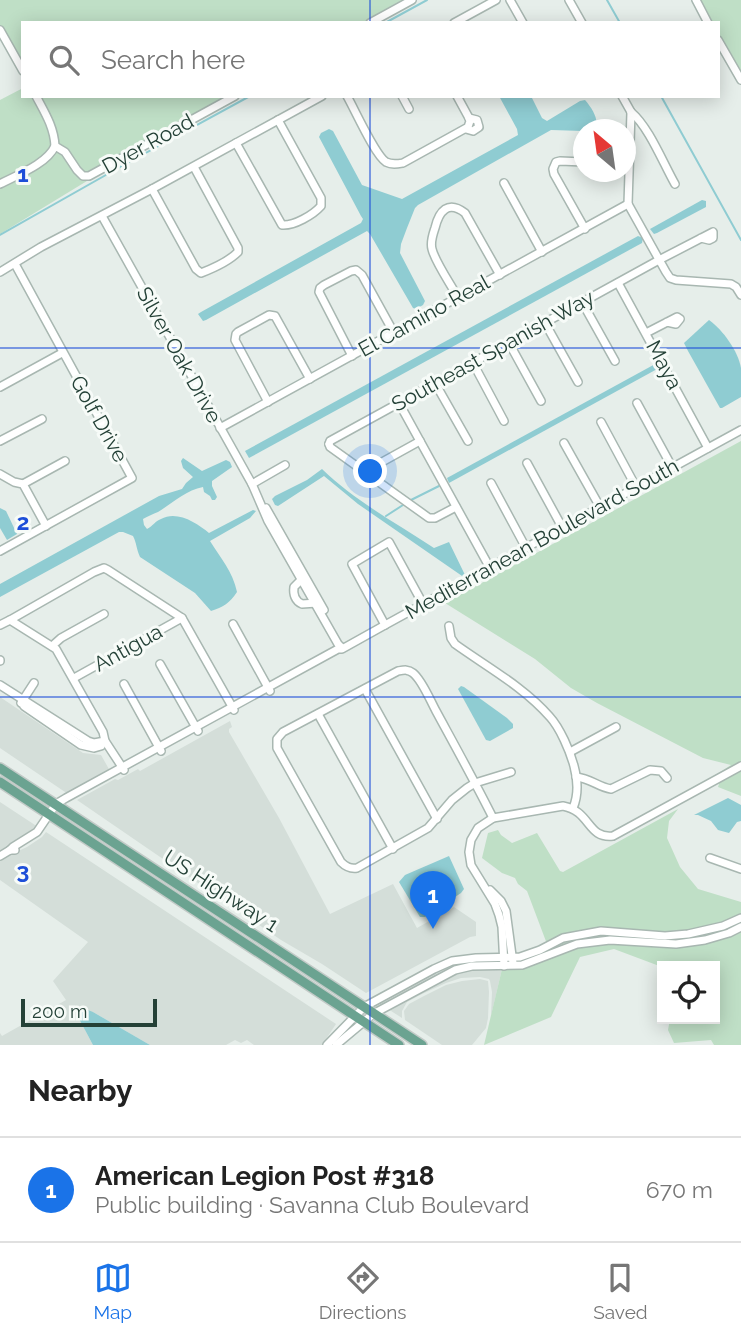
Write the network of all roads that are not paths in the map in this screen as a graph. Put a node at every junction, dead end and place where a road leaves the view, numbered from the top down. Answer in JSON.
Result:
{"nodes":[{"id":1,"x":411,"y":0,"type":"edge"},
{"id":2,"x":496,"y":0,"type":"edge"},
{"id":3,"x":510,"y":0,"type":"edge"},
{"id":4,"x":569,"y":0,"type":"edge"},
{"id":5,"x":695,"y":0,"type":"edge"},
{"id":6,"x":374,"y":21,"type":"edge"},
{"id":7,"x":458,"y":21,"type":"edge"},
{"id":8,"x":522,"y":21,"type":"edge"},
{"id":9,"x":581,"y":21,"type":"edge"},
{"id":10,"x":707,"y":21,"type":"edge"},
{"id":11,"x":0,"y":30,"type":"edge"},
{"id":12,"x":720,"y":43,"type":"edge"},
{"id":13,"x":21,"y":67,"type":"edge"},
{"id":14,"x":741,"y":80,"type":"edge"},
{"id":15,"x":37,"y":98,"type":"edge"},
{"id":16,"x":231,"y":98,"type":"edge"},
{"id":17,"x":318,"y":98,"type":"edge"},
{"id":18,"x":348,"y":98,"type":"edge"},
{"id":19,"x":403,"y":98,"type":"edge"},
{"id":20,"x":458,"y":98,"type":"edge"},
{"id":21,"x":623,"y":98,"type":"edge"},
{"id":22,"x":409,"y":109,"type":"dead end"},
{"id":23,"x":631,"y":112,"type":"junction"},
{"id":24,"x":630,"y":119,"type":"edge"},
{"id":25,"x":278,"y":120,"type":"junction"},
{"id":26,"x":236,"y":143,"type":"junction"},
{"id":27,"x":55,"y":146,"type":"junction"},
{"id":28,"x":573,"y":162,"type":"edge"},
{"id":29,"x":194,"y":167,"type":"junction"},
{"id":30,"x":627,"y":182,"type":"edge"},
{"id":31,"x":505,"y":183,"type":"dead end"},
{"id":32,"x":0,"y":184,"type":"edge"},
{"id":33,"x":675,"y":184,"type":"dead end"},
{"id":34,"x":152,"y":190,"type":"junction"},
{"id":35,"x":628,"y":204,"type":"junction"},
{"id":36,"x":102,"y":216,"type":"junction"},
{"id":37,"x":585,"y":229,"type":"junction"},
{"id":38,"x":701,"y":238,"type":"dead end"},
{"id":39,"x":542,"y":252,"type":"junction"},
{"id":40,"x":659,"y":260,"type":"junction"},
{"id":41,"x":15,"y":264,"type":"junction"},
{"id":42,"x":0,"y":272,"type":"edge"},
{"id":43,"x":500,"y":275,"type":"junction"},
{"id":44,"x":618,"y":283,"type":"junction"},
{"id":45,"x":741,"y":295,"type":"edge"},
{"id":46,"x":458,"y":298,"type":"junction"},
{"id":47,"x":582,"y":302,"type":"junction"},
{"id":48,"x":667,"y":322,"type":"dead end"},
{"id":49,"x":545,"y":323,"type":"junction"},
{"id":50,"x":394,"y":333,"type":"junction"},
{"id":51,"x":646,"y":333,"type":"junction"},
{"id":52,"x":509,"y":343,"type":"junction"},
{"id":53,"x":62,"y":353,"type":"junction"},
{"id":54,"x":352,"y":356,"type":"junction"},
{"id":55,"x":615,"y":361,"type":"dead end"},
{"id":56,"x":473,"y":363,"type":"junction"},
{"id":57,"x":310,"y":379,"type":"junction"},
{"id":58,"x":578,"y":382,"type":"dead end"},
{"id":59,"x":435,"y":383,"type":"junction"},
{"id":60,"x":0,"y":387,"type":"edge"},
{"id":61,"x":541,"y":401,"type":"dead end"},
{"id":62,"x":268,"y":402,"type":"junction"},
{"id":63,"x":399,"y":403,"type":"junction"},
{"id":64,"x":637,"y":403,"type":"dead end"},
{"id":65,"x":42,"y":419,"type":"dead end"},
{"id":66,"x":504,"y":421,"type":"dead end"},
{"id":67,"x":601,"y":422,"type":"dead end"},
{"id":68,"x":220,"y":428,"type":"junction"},
{"id":69,"x":741,"y":430,"type":"edge"},
{"id":70,"x":0,"y":441,"type":"edge"},
{"id":71,"x":420,"y":441,"type":"junction"},
{"id":72,"x":468,"y":441,"type":"dead end"},
{"id":73,"x":564,"y":443,"type":"dead end"},
{"id":74,"x":708,"y":448,"type":"junction"},
{"id":75,"x":65,"y":461,"type":"dead end"},
{"id":76,"x":527,"y":463,"type":"dead end"},
{"id":77,"x":285,"y":465,"type":"dead end"},
{"id":78,"x":672,"y":467,"type":"junction"},
{"id":79,"x":364,"y":472,"type":"junction"},
{"id":80,"x":0,"y":474,"type":"edge"},
{"id":81,"x":491,"y":482,"type":"dead end"},
{"id":82,"x":23,"y":484,"type":"junction"},
{"id":83,"x":252,"y":484,"type":"junction"},
{"id":84,"x":636,"y":488,"type":"junction"},
{"id":85,"x":456,"y":507,"type":"junction"},
{"id":86,"x":600,"y":508,"type":"junction"},
{"id":87,"x":46,"y":526,"type":"junction"},
{"id":88,"x":562,"y":527,"type":"junction"},
{"id":89,"x":526,"y":548,"type":"junction"},
{"id":90,"x":0,"y":551,"type":"edge"},
{"id":91,"x":490,"y":568,"type":"junction"},
{"id":92,"x":304,"y":578,"type":"junction"},
{"id":93,"x":317,"y":603,"type":"junction"},
{"id":94,"x":424,"y":604,"type":"junction"},
{"id":95,"x":104,"y":614,"type":"dead end"},
{"id":96,"x":182,"y":618,"type":"junction"},
{"id":97,"x":10,"y":620,"type":"junction"},
{"id":98,"x":233,"y":624,"type":"dead end"},
{"id":99,"x":0,"y":625,"type":"edge"},
{"id":100,"x":385,"y":625,"type":"junction"},
{"id":101,"x":449,"y":626,"type":"dead end"},
{"id":102,"x":52,"y":646,"type":"junction"},
{"id":103,"x":341,"y":647,"type":"junction"},
{"id":104,"x":160,"y":664,"type":"dead end"},
{"id":105,"x":74,"y":678,"type":"junction"},
{"id":106,"x":34,"y":683,"type":"dead end"},
{"id":107,"x":124,"y":684,"type":"dead end"},
{"id":108,"x":0,"y":685,"type":"edge"},
{"id":109,"x":269,"y":689,"type":"junction"},
{"id":110,"x":365,"y":689,"type":"junction"},
{"id":111,"x":0,"y":690,"type":"edge"},
{"id":112,"x":22,"y":702,"type":"junction"},
{"id":113,"x":234,"y":708,"type":"junction"},
{"id":114,"x":318,"y":714,"type":"junction"},
{"id":115,"x":616,"y":727,"type":"dead end"},
{"id":116,"x":197,"y":729,"type":"junction"},
{"id":117,"x":106,"y":744,"type":"junction"},
{"id":118,"x":160,"y":749,"type":"junction"},
{"id":119,"x":570,"y":752,"type":"junction"},
{"id":120,"x":741,"y":766,"type":"edge"},
{"id":121,"x":0,"y":768,"type":"edge"},
{"id":122,"x":121,"y":770,"type":"junction"},
{"id":123,"x":511,"y":772,"type":"dead end"},
{"id":124,"x":576,"y":777,"type":"junction"},
{"id":125,"x":667,"y":778,"type":"dead end"},
{"id":126,"x":0,"y":782,"type":"edge"},
{"id":127,"x":475,"y":783,"type":"junction"},
{"id":128,"x":58,"y":806,"type":"junction"},
{"id":129,"x":573,"y":808,"type":"junction"},
{"id":130,"x":50,"y":815,"type":"junction"},
{"id":131,"x":493,"y":818,"type":"junction"},
{"id":132,"x":437,"y":819,"type":"junction"},
{"id":133,"x":393,"y":849,"type":"junction"},
{"id":134,"x":0,"y":856,"type":"edge"},
{"id":135,"x":710,"y":858,"type":"dead end"},
{"id":136,"x":741,"y":869,"type":"edge"},
{"id":137,"x":741,"y":918,"type":"edge"},
{"id":138,"x":741,"y":927,"type":"edge"},
{"id":139,"x":508,"y":962,"type":"junction"},
{"id":140,"x":364,"y":1007,"type":"junction"},
{"id":141,"x":373,"y":1014,"type":"junction"},
{"id":142,"x":359,"y":1018,"type":"junction"},
{"id":143,"x":327,"y":1045,"type":"edge"},
{"id":144,"x":336,"y":1045,"type":"edge"},
{"id":145,"x":399,"y":1045,"type":"edge"},
{"id":146,"x":422,"y":1045,"type":"edge"}],
"edges":[{"from":1,"to":6,"type":"street"},
{"from":2,"to":7,"type":"street"},
{"from":3,"to":8,"type":"street"},
{"from":4,"to":9,"type":"street"},
{"from":5,"to":10,"type":"street"},
{"from":11,"to":13,"type":"street"},
{"from":12,"to":14,"type":"street"},
{"from":15,"to":27,"type":"street"},
{"from":16,"to":27,"type":"street","name":"Dyer Road"},
{"from":17,"to":25,"type":"street"},
{"from":18,"to":20,"type":"street"},
{"from":19,"to":22,"type":"street"},
{"from":21,"to":23,"type":"street"},
{"from":23,"to":24,"type":"street"},
{"from":23,"to":33,"type":"street"},
{"from":25,"to":26,"type":"street"},
{"from":25,"to":26,"type":"street"},
{"from":26,"to":29,"type":"street"},
{"from":27,"to":32,"type":"street"},
{"from":28,"to":37,"type":"street"},
{"from":29,"to":34,"type":"street"},
{"from":29,"to":34,"type":"street"},
{"from":30,"to":35,"type":"street"},
{"from":31,"to":39,"type":"street"},
{"from":34,"to":36,"type":"street"},
{"from":35,"to":37,"type":"street","name":"El Camino Real"},
{"from":35,"to":40,"type":"street"},
{"from":36,"to":41,"type":"street"},
{"from":36,"to":68,"type":"street","name":"Silver Oak Drive"},
{"from":37,"to":39,"type":"street","name":"El Camino Real"},
{"from":38,"to":40,"type":"street","name":"Southeast Spanish Way"},
{"from":39,"to":43,"type":"street","name":"El Camino Real"},
{"from":40,"to":44,"type":"street","name":"Southeast Spanish Way"},
{"from":40,"to":45,"type":"street"},
{"from":41,"to":42,"type":"street"},
{"from":41,"to":53,"type":"street","name":"Golf Drive"},
{"from":43,"to":46,"type":"street","name":"El Camino Real"},
{"from":43,"to":46,"type":"street"},
{"from":44,"to":47,"type":"street","name":"Southeast Spanish Way"},
{"from":44,"to":51,"type":"street","name":"Maya"},
{"from":46,"to":50,"type":"street","name":"El Camino Real"},
{"from":47,"to":49,"type":"street","name":"Southeast Spanish Way"},
{"from":47,"to":55,"type":"street"},
{"from":48,"to":51,"type":"street"},
{"from":49,"to":52,"type":"street","name":"Southeast Spanish Way"},
{"from":49,"to":58,"type":"street"},
{"from":50,"to":54,"type":"street","name":"El Camino Real"},
{"from":50,"to":54,"type":"street"},
{"from":51,"to":74,"type":"street","name":"Maya"},
{"from":52,"to":56,"type":"street","name":"Southeast Spanish Way"},
{"from":52,"to":61,"type":"street"},
{"from":53,"to":60,"type":"street"},
{"from":53,"to":87,"type":"street","name":"Golf Drive"},
{"from":54,"to":57,"type":"street","name":"El Camino Real"},
{"from":56,"to":59,"type":"street","name":"Southeast Spanish Way"},
{"from":56,"to":66,"type":"street"},
{"from":57,"to":62,"type":"street","name":"El Camino Real"},
{"from":57,"to":62,"type":"street"},
{"from":59,"to":63,"type":"street","name":"Southeast Spanish Way"},
{"from":59,"to":72,"type":"street"},
{"from":62,"to":68,"type":"street","name":"El Camino Real"},
{"from":63,"to":71,"type":"street"},
{"from":63,"to":79,"type":"street","name":"Southeast Spanish Way"},
{"from":64,"to":78,"type":"street"},
{"from":65,"to":70,"type":"street"},
{"from":67,"to":84,"type":"street"},
{"from":68,"to":83,"type":"street","name":"Silver Oak Drive"},
{"from":69,"to":74,"type":"street","name":"Mediterranean Boulevard South"},
{"from":71,"to":79,"type":"street"},
{"from":71,"to":85,"type":"street"},
{"from":73,"to":86,"type":"street"},
{"from":74,"to":78,"type":"street","name":"Mediterranean Boulevard South"},
{"from":75,"to":82,"type":"street"},
{"from":76,"to":88,"type":"street"},
{"from":77,"to":83,"type":"street"},
{"from":78,"to":84,"type":"street","name":"Mediterranean Boulevard South"},
{"from":79,"to":85,"type":"street"},
{"from":80,"to":82,"type":"street"},
{"from":81,"to":89,"type":"street"},
{"from":82,"to":87,"type":"street"},
{"from":83,"to":92,"type":"street","name":"Silver Oak Drive"},
{"from":84,"to":86,"type":"street","name":"Mediterranean Boulevard South"},
{"from":85,"to":91,"type":"street"},
{"from":86,"to":88,"type":"street","name":"Mediterranean Boulevard South"},
{"from":87,"to":90,"type":"street","name":"Golf Drive"},
{"from":88,"to":89,"type":"street","name":"Mediterranean Boulevard South"},
{"from":89,"to":91,"type":"street","name":"Mediterranean Boulevard South"},
{"from":91,"to":94,"type":"street","name":"Mediterranean Boulevard South"},
{"from":92,"to":93,"type":"street","name":"Silver Oak Drive"},
{"from":92,"to":93,"type":"street","name":"Silver Oak Drive"},
{"from":93,"to":103,"type":"street","name":"Silver Oak Drive"},
{"from":94,"to":100,"type":"street","name":"Mediterranean Boulevard South"},
{"from":94,"to":100,"type":"street"},
{"from":95,"to":102,"type":"street"},
{"from":96,"to":97,"type":"street"},
{"from":96,"to":105,"type":"street","name":"Antigua"},
{"from":96,"to":113,"type":"street"},
{"from":97,"to":99,"type":"street"},
{"from":97,"to":102,"type":"street"},
{"from":98,"to":109,"type":"street"},
{"from":100,"to":103,"type":"street","name":"Mediterranean Boulevard South"},
{"from":101,"to":119,"type":"street"},
{"from":102,"to":105,"type":"street"},
{"from":103,"to":109,"type":"street","name":"Mediterranean Boulevard South"},
{"from":104,"to":116,"type":"street"},
{"from":105,"to":117,"type":"street"},
{"from":106,"to":112,"type":"street"},
{"from":107,"to":118,"type":"street"},
{"from":108,"to":112,"type":"street"},
{"from":109,"to":113,"type":"street","name":"Mediterranean Boulevard South"},
{"from":110,"to":114,"type":"street"},
{"from":110,"to":127,"type":"street"},
{"from":110,"to":132,"type":"street"},
{"from":111,"to":112,"type":"street"},
{"from":112,"to":117,"type":"street"},
{"from":113,"to":116,"type":"street","name":"Mediterranean Boulevard South"},
{"from":114,"to":133,"type":"street"},
{"from":114,"to":133,"type":"street"},
{"from":115,"to":119,"type":"street"},
{"from":116,"to":118,"type":"street","name":"Mediterranean Boulevard South"},
{"from":117,"to":122,"type":"street"},
{"from":118,"to":122,"type":"street","name":"Mediterranean Boulevard South"},
{"from":119,"to":124,"type":"street"},
{"from":120,"to":129,"type":"street"},
{"from":121,"to":128,"type":"main road","name":"US Highway 1"},
{"from":122,"to":128,"type":"street","name":"Mediterranean Boulevard South"},
{"from":123,"to":127,"type":"street"},
{"from":124,"to":125,"type":"street"},
{"from":124,"to":129,"type":"street"},
{"from":126,"to":130,"type":"main road","name":"US Highway 1"},
{"from":127,"to":131,"type":"street"},
{"from":127,"to":132,"type":"street"},
{"from":128,"to":130,"type":"street","name":"Mediterranean Boulevard South"},
{"from":128,"to":140,"type":"main road","name":"US Highway 1"},
{"from":129,"to":131,"type":"street"},
{"from":130,"to":134,"type":"street","name":"Mediterranean Boulevard South"},
{"from":130,"to":142,"type":"main road","name":"US Highway 1"},
{"from":131,"to":139,"type":"street"},
{"from":132,"to":133,"type":"street"},
{"from":135,"to":136,"type":"street"},
{"from":137,"to":139,"type":"street"},
{"from":138,"to":139,"type":"street"},
{"from":139,"to":140,"type":"street"},
{"from":139,"to":141,"type":"street"},
{"from":140,"to":141,"type":"main road","name":"US Highway 1"},
{"from":140,"to":142,"type":"street"},
{"from":141,"to":142,"type":"street"},
{"from":141,"to":146,"type":"main road","name":"US Highway 1"},
{"from":142,"to":143,"type":"street"},
{"from":142,"to":144,"type":"street"},
{"from":142,"to":145,"type":"main road","name":"US Highway 1"}]}
